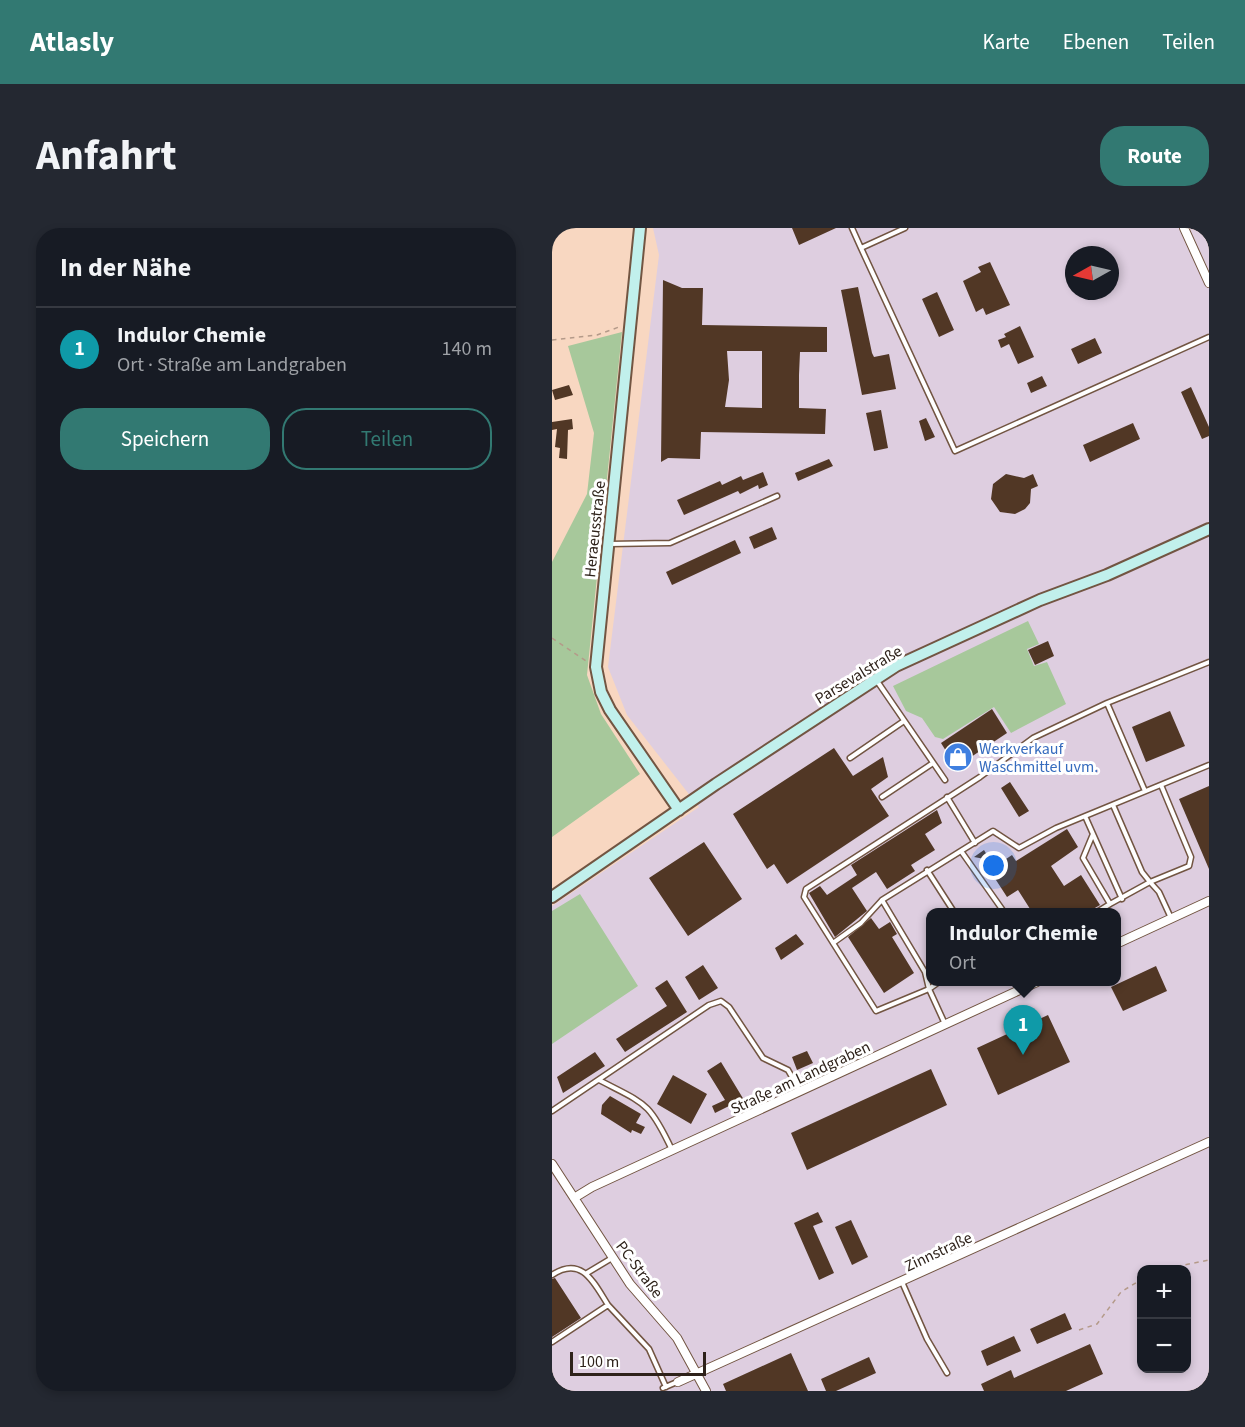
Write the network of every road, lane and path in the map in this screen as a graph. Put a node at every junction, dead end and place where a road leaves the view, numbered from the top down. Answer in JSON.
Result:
{"nodes":[{"id":1,"x":640,"y":228,"type":"edge"},
{"id":2,"x":852,"y":228,"type":"edge"},
{"id":3,"x":905,"y":228,"type":"edge"},
{"id":4,"x":1184,"y":228,"type":"edge"},
{"id":5,"x":861,"y":248,"type":"junction"},
{"id":6,"x":1209,"y":283,"type":"edge"},
{"id":7,"x":630,"y":323,"type":"junction"},
{"id":8,"x":1209,"y":337,"type":"edge"},
{"id":9,"x":552,"y":340,"type":"edge"},
{"id":10,"x":777,"y":496,"type":"dead end"},
{"id":11,"x":1209,"y":529,"type":"edge"},
{"id":12,"x":608,"y":544,"type":"junction"},
{"id":13,"x":552,"y":638,"type":"edge"},
{"id":14,"x":1209,"y":662,"type":"edge"},
{"id":15,"x":596,"y":667,"type":"junction"},
{"id":16,"x":875,"y":678,"type":"junction"},
{"id":17,"x":1107,"y":703,"type":"junction"},
{"id":18,"x":904,"y":721,"type":"junction"},
{"id":19,"x":850,"y":758,"type":"dead end"},
{"id":20,"x":933,"y":763,"type":"junction"},
{"id":21,"x":1209,"y":765,"type":"edge"},
{"id":22,"x":945,"y":780,"type":"dead end"},
{"id":23,"x":1161,"y":785,"type":"junction"},
{"id":24,"x":1145,"y":792,"type":"junction"},
{"id":25,"x":882,"y":797,"type":"dead end"},
{"id":26,"x":947,"y":797,"type":"junction"},
{"id":27,"x":1113,"y":805,"type":"junction"},
{"id":28,"x":679,"y":810,"type":"junction"},
{"id":29,"x":1085,"y":816,"type":"junction"},
{"id":30,"x":1093,"y":834,"type":"junction"},
{"id":31,"x":975,"y":843,"type":"junction"},
{"id":32,"x":961,"y":851,"type":"junction"},
{"id":33,"x":927,"y":870,"type":"junction"},
{"id":34,"x":1150,"y":882,"type":"junction"},
{"id":35,"x":552,"y":897,"type":"edge"},
{"id":36,"x":1122,"y":898,"type":"junction"},
{"id":37,"x":882,"y":900,"type":"junction"},
{"id":38,"x":1209,"y":901,"type":"edge"},
{"id":39,"x":1110,"y":904,"type":"junction"},
{"id":40,"x":951,"y":908,"type":"edge"},
{"id":41,"x":1001,"y":908,"type":"edge"},
{"id":42,"x":1104,"y":908,"type":"edge"},
{"id":43,"x":1171,"y":918,"type":"junction"},
{"id":44,"x":1121,"y":942,"type":"edge"},
{"id":45,"x":833,"y":944,"type":"junction"},
{"id":46,"x":926,"y":976,"type":"edge"},
{"id":47,"x":928,"y":986,"type":"edge"},
{"id":48,"x":933,"y":986,"type":"edge"},
{"id":49,"x":1026,"y":986,"type":"edge"},
{"id":50,"x":929,"y":989,"type":"junction"},
{"id":51,"x":946,"y":1024,"type":"junction"},
{"id":52,"x":599,"y":1080,"type":"junction"},
{"id":53,"x":800,"y":1092,"type":"junction"},
{"id":54,"x":552,"y":1111,"type":"edge"},
{"id":55,"x":1209,"y":1142,"type":"edge"},
{"id":56,"x":672,"y":1151,"type":"junction"},
{"id":57,"x":552,"y":1164,"type":"edge"},
{"id":58,"x":574,"y":1198,"type":"junction"},
{"id":59,"x":613,"y":1258,"type":"junction"},
{"id":60,"x":1209,"y":1260,"type":"edge"},
{"id":61,"x":1182,"y":1265,"type":"edge"},
{"id":62,"x":587,"y":1274,"type":"junction"},
{"id":63,"x":552,"y":1275,"type":"edge"},
{"id":64,"x":902,"y":1282,"type":"junction"},
{"id":65,"x":1137,"y":1282,"type":"edge"},
{"id":66,"x":608,"y":1305,"type":"junction"},
{"id":67,"x":1079,"y":1330,"type":"dead end"},
{"id":68,"x":552,"y":1342,"type":"edge"},
{"id":69,"x":697,"y":1373,"type":"junction"},
{"id":70,"x":947,"y":1373,"type":"dead end"},
{"id":71,"x":678,"y":1382,"type":"joint"},
{"id":72,"x":706,"y":1391,"type":"edge"}],
"edges":[{"from":1,"to":7,"type":"street","name":"Heraeusstraße"},
{"from":2,"to":5,"type":"lane"},
{"from":3,"to":5,"type":"lane"},
{"from":4,"to":6,"type":"street"},
{"from":5,"to":8,"type":"lane"},
{"from":7,"to":9,"type":"path"},
{"from":7,"to":12,"type":"street","name":"Heraeusstraße"},
{"from":10,"to":12,"type":"lane"},
{"from":11,"to":16,"type":"street","name":"Parsevalstraße"},
{"from":12,"to":15,"type":"street","name":"Heraeusstraße"},
{"from":13,"to":15,"type":"path"},
{"from":14,"to":17,"type":"lane"},
{"from":15,"to":28,"type":"street","name":"Heraeusstraße"},
{"from":16,"to":18,"type":"lane"},
{"from":16,"to":28,"type":"street","name":"Parsevalstraße"},
{"from":17,"to":24,"type":"lane"},
{"from":17,"to":26,"type":"lane"},
{"from":18,"to":19,"type":"lane"},
{"from":18,"to":20,"type":"lane"},
{"from":20,"to":22,"type":"lane"},
{"from":20,"to":25,"type":"lane"},
{"from":21,"to":23,"type":"lane"},
{"from":23,"to":24,"type":"lane"},
{"from":23,"to":34,"type":"lane"},
{"from":24,"to":27,"type":"lane"},
{"from":26,"to":31,"type":"lane"},
{"from":26,"to":45,"type":"lane"},
{"from":27,"to":29,"type":"lane"},
{"from":27,"to":34,"type":"lane"},
{"from":28,"to":35,"type":"street","name":"Parsevalstraße"},
{"from":29,"to":30,"type":"lane"},
{"from":29,"to":31,"type":"lane"},
{"from":30,"to":36,"type":"lane"},
{"from":30,"to":39,"type":"lane"},
{"from":31,"to":32,"type":"lane"},
{"from":32,"to":33,"type":"lane"},
{"from":32,"to":41,"type":"lane"},
{"from":33,"to":37,"type":"lane"},
{"from":33,"to":40,"type":"lane"},
{"from":34,"to":36,"type":"lane"},
{"from":34,"to":43,"type":"lane"},
{"from":36,"to":39,"type":"lane"},
{"from":37,"to":45,"type":"lane"},
{"from":37,"to":46,"type":"lane"},
{"from":38,"to":43,"type":"street"},
{"from":39,"to":42,"type":"lane"},
{"from":43,"to":44,"type":"street"},
{"from":45,"to":50,"type":"lane"},
{"from":47,"to":50,"type":"lane"},
{"from":48,"to":50,"type":"lane"},
{"from":49,"to":51,"type":"street","name":"Straße am Landgraben"},
{"from":50,"to":51,"type":"lane"},
{"from":51,"to":53,"type":"street","name":"Straße am Landgraben"},
{"from":52,"to":53,"type":"lane"},
{"from":52,"to":54,"type":"lane"},
{"from":52,"to":56,"type":"lane"},
{"from":53,"to":56,"type":"street","name":"Straße am Landgraben"},
{"from":55,"to":64,"type":"street","name":"Zinnstraße"},
{"from":56,"to":58,"type":"street","name":"Straße am Landgraben"},
{"from":57,"to":58,"type":"street","name":"PC-Straße"},
{"from":58,"to":59,"type":"street","name":"PC-Straße"},
{"from":59,"to":62,"type":"lane"},
{"from":59,"to":69,"type":"street","name":"PC-Straße"},
{"from":60,"to":61,"type":"path"},
{"from":62,"to":63,"type":"lane"},
{"from":62,"to":66,"type":"lane"},
{"from":64,"to":69,"type":"street","name":"Zinnstraße"},
{"from":64,"to":70,"type":"lane"},
{"from":65,"to":67,"type":"path"},
{"from":66,"to":68,"type":"lane"},
{"from":66,"to":71,"type":"lane"},
{"from":69,"to":71,"type":"street","name":"Zinnstraße"},
{"from":69,"to":72,"type":"street","name":"PC-Straße"}]}
